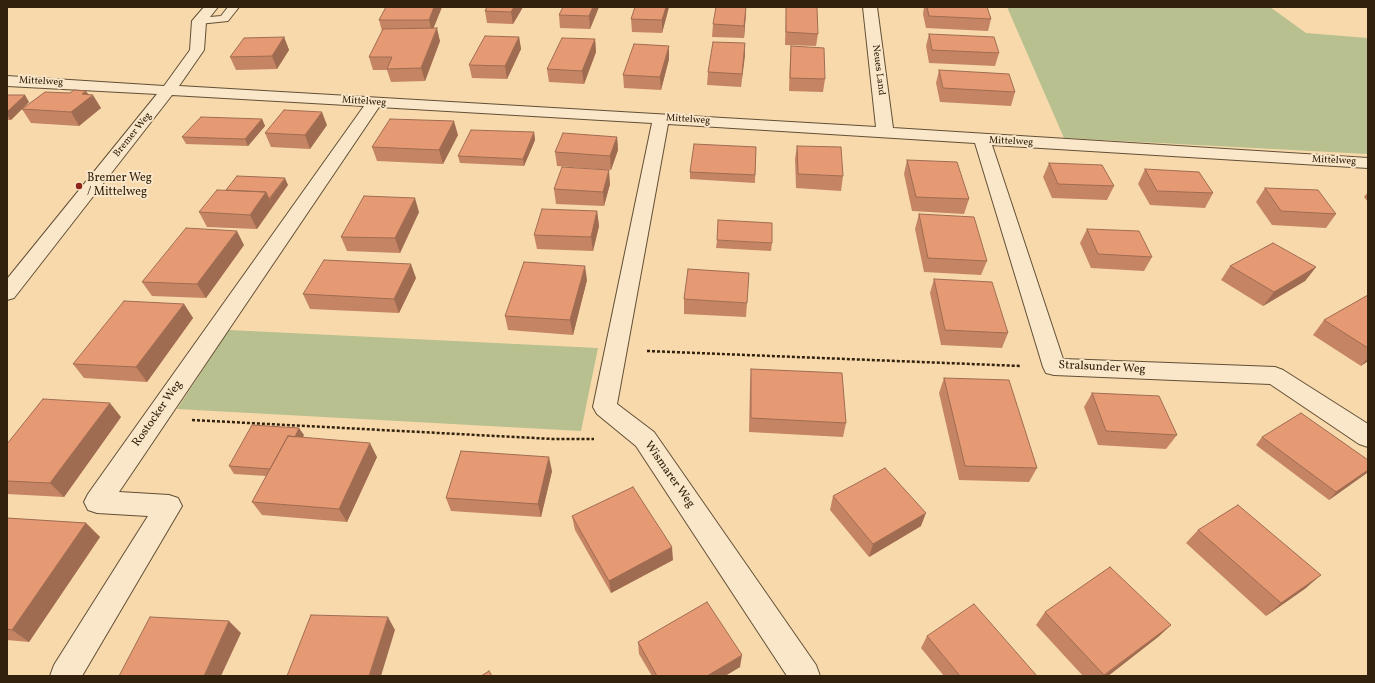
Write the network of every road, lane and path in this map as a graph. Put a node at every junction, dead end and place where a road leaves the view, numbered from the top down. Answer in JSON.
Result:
{"nodes":[{"id":1,"x":211,"y":7,"type":"edge"},
{"id":2,"x":234,"y":7,"type":"edge"},
{"id":3,"x":870,"y":7,"type":"edge"},
{"id":4,"x":198,"y":21,"type":"junction"},
{"id":5,"x":7,"y":81,"type":"edge"},
{"id":6,"x":170,"y":90,"type":"junction"},
{"id":7,"x":374,"y":103,"type":"junction"},
{"id":8,"x":660,"y":119,"type":"junction"},
{"id":9,"x":886,"y":133,"type":"junction"},
{"id":10,"x":982,"y":140,"type":"junction"},
{"id":11,"x":1368,"y":163,"type":"edge"},
{"id":12,"x":7,"y":293,"type":"edge"},
{"id":13,"x":616,"y":350,"type":"junction"},
{"id":14,"x":1054,"y":367,"type":"junction"},
{"id":15,"x":155,"y":418,"type":"junction"},
{"id":16,"x":1368,"y":437,"type":"edge"},
{"id":17,"x":645,"y":439,"type":"junction"},
{"id":18,"x":65,"y":676,"type":"edge"},
{"id":19,"x":805,"y":676,"type":"edge"}],
"edges":[{"from":1,"to":4,"type":"street"},
{"from":2,"to":4,"type":"lane"},
{"from":3,"to":9,"type":"street","name":"Neues Land"},
{"from":4,"to":6,"type":"street","name":"Bremer Weg"},
{"from":5,"to":6,"type":"street","name":"Mittelweg"},
{"from":6,"to":7,"type":"street","name":"Mittelweg"},
{"from":6,"to":12,"type":"street","name":"Bremer Weg"},
{"from":7,"to":8,"type":"street","name":"Mittelweg"},
{"from":7,"to":15,"type":"street","name":"Rostocker Weg"},
{"from":8,"to":9,"type":"street","name":"Mittelweg"},
{"from":8,"to":13,"type":"street","name":"Wismarer Weg"},
{"from":9,"to":10,"type":"street","name":"Mittelweg"},
{"from":10,"to":11,"type":"street","name":"Mittelweg"},
{"from":10,"to":14,"type":"street","name":"Stralsunder Weg"},
{"from":13,"to":14,"type":"path"},
{"from":13,"to":17,"type":"street","name":"Wismarer Weg"},
{"from":14,"to":16,"type":"street","name":"Stralsunder Weg"},
{"from":15,"to":17,"type":"path"},
{"from":15,"to":18,"type":"street","name":"Rostocker Weg"},
{"from":17,"to":19,"type":"street","name":"Wismarer Weg"}]}
